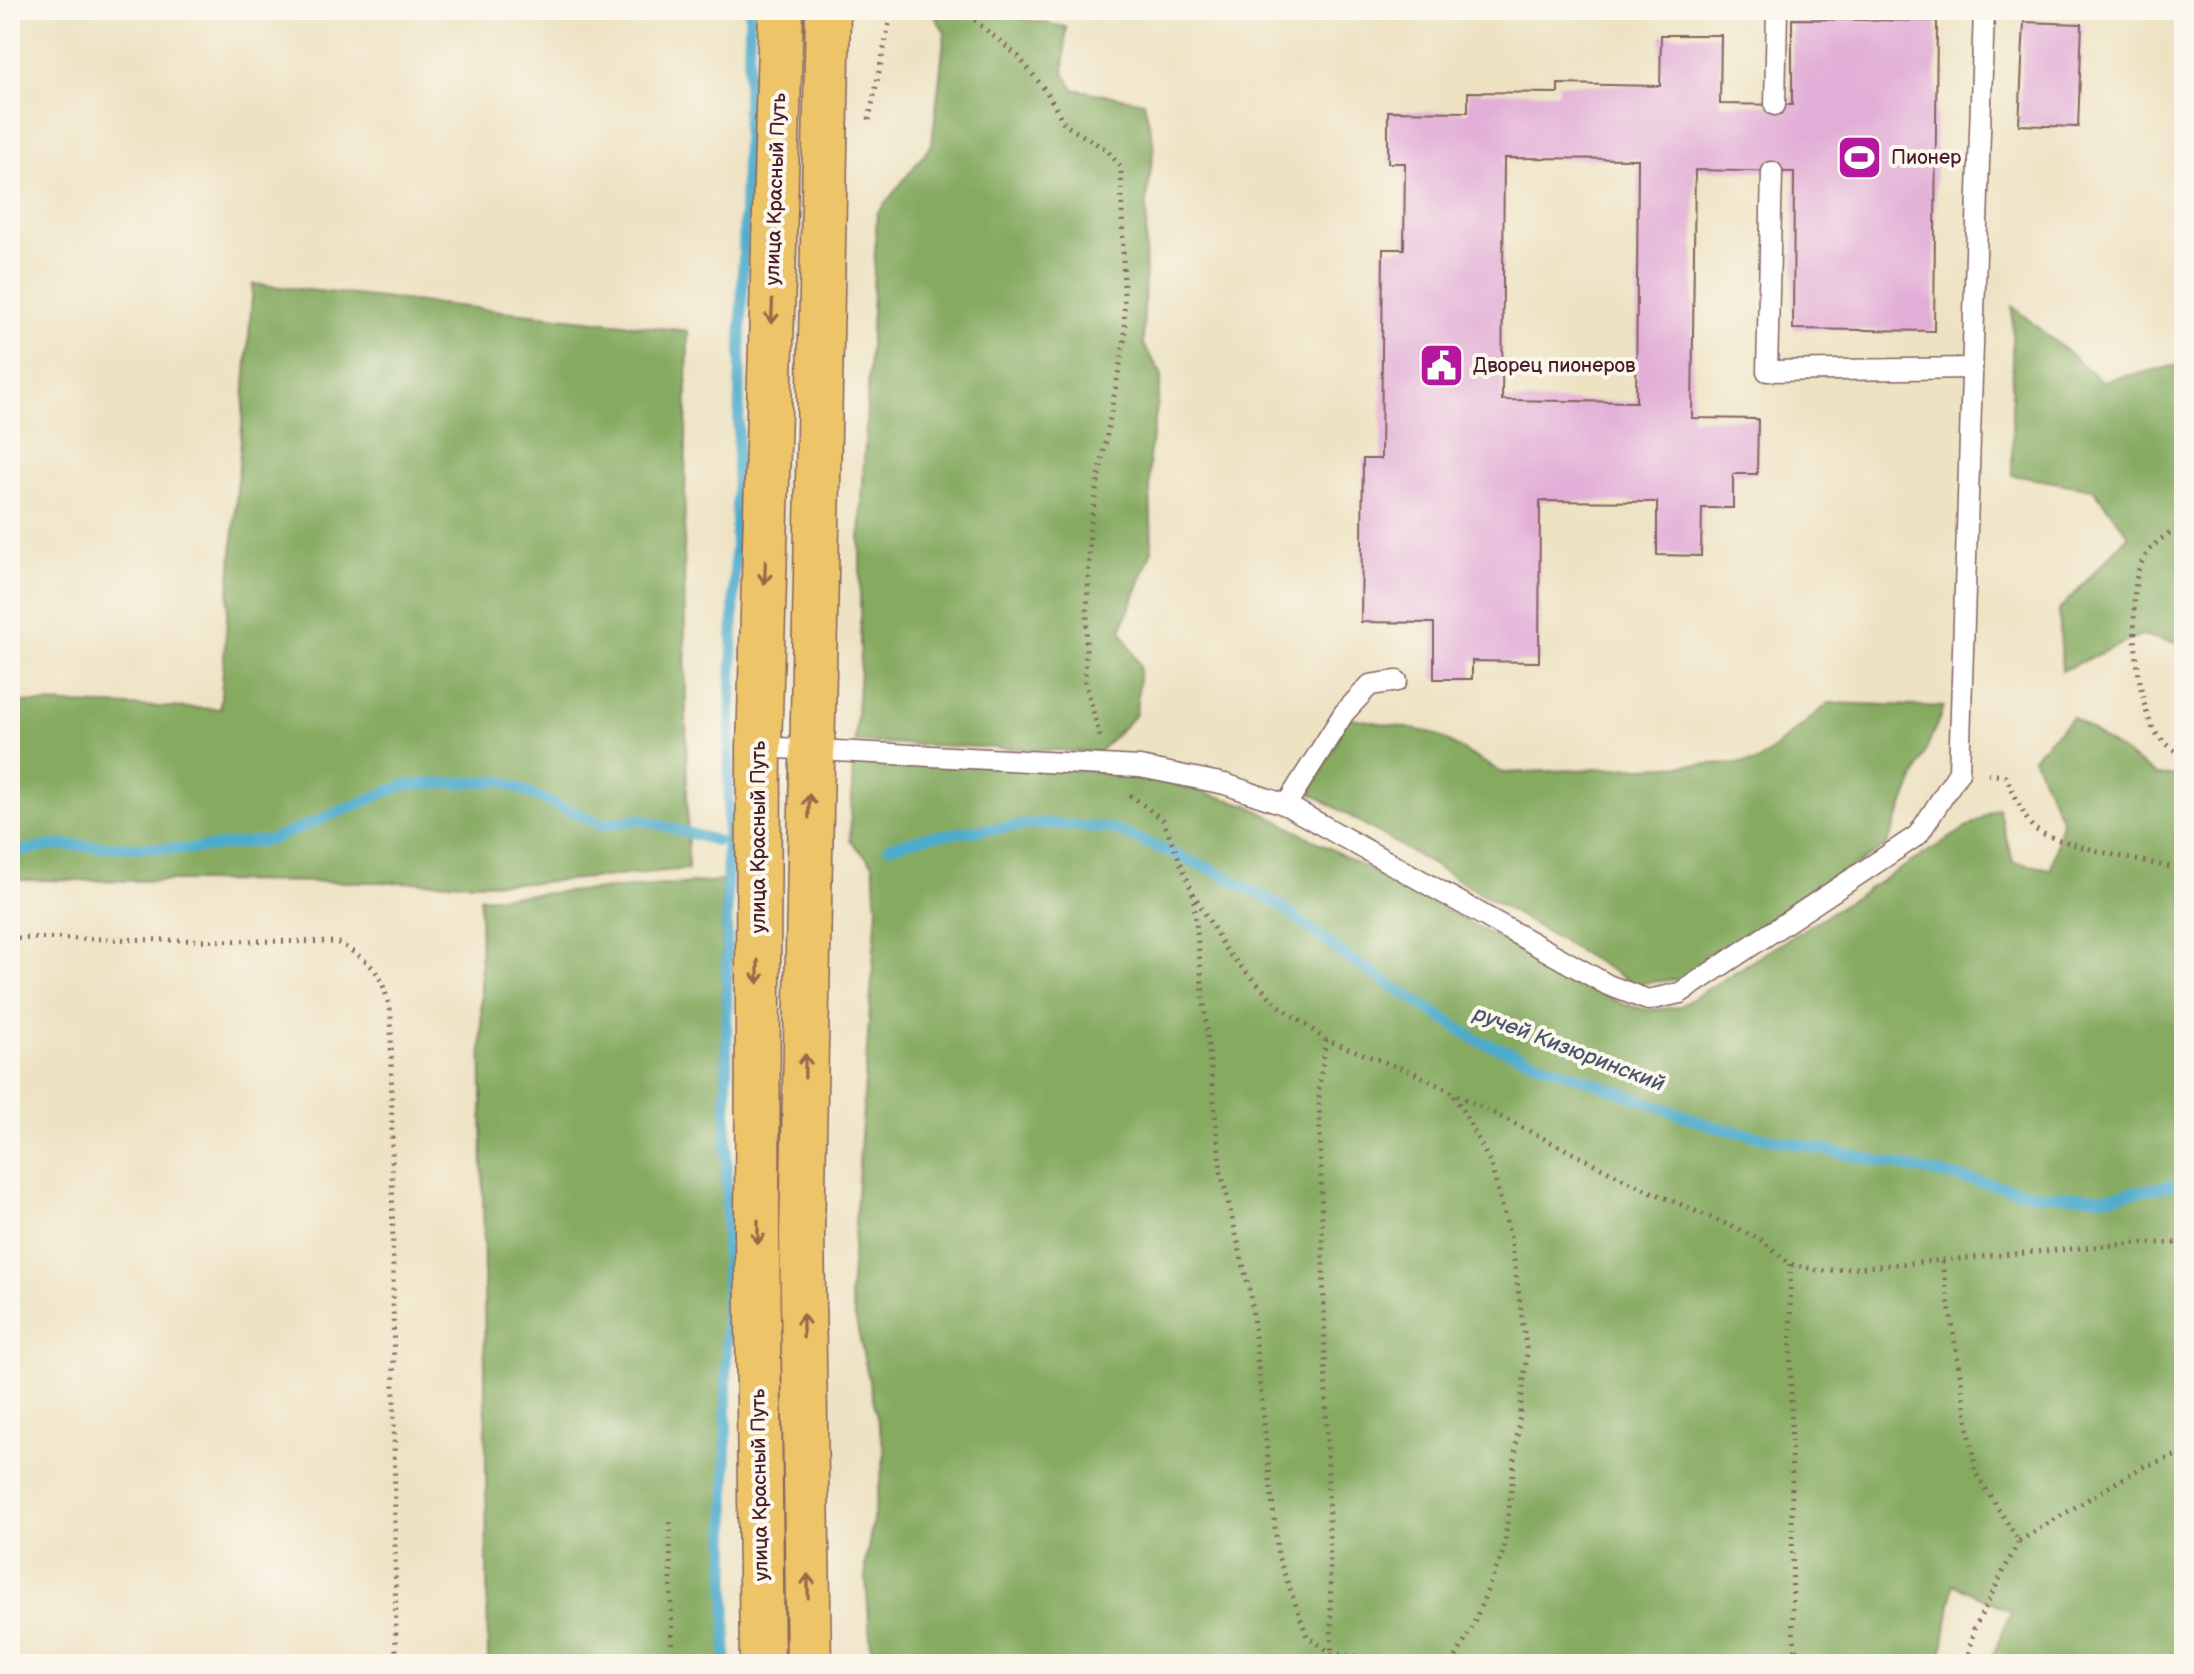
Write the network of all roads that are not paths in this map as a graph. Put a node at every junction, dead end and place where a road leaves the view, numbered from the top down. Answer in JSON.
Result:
{"nodes":[{"id":1,"x":781,"y":10,"type":"edge"},
{"id":2,"x":828,"y":10,"type":"edge"},
{"id":3,"x":1777,"y":10,"type":"edge"},
{"id":4,"x":1984,"y":10,"type":"edge"},
{"id":5,"x":1775,"y":105,"type":"dead end"},
{"id":6,"x":1772,"y":172,"type":"dead end"},
{"id":7,"x":1972,"y":368,"type":"junction"},
{"id":8,"x":1397,"y":681,"type":"dead end"},
{"id":9,"x":759,"y":747,"type":"junction"},
{"id":10,"x":810,"y":749,"type":"junction"},
{"id":11,"x":1286,"y":805,"type":"junction"},
{"id":12,"x":762,"y":1664,"type":"edge"},
{"id":13,"x":809,"y":1664,"type":"edge"}],
"edges":[{"from":1,"to":9,"type":"main road","name":"улица Красный Путь","one_way":true},
{"from":2,"to":10,"type":"main road"},
{"from":3,"to":5,"type":"lane"},
{"from":4,"to":7,"type":"lane"},
{"from":6,"to":7,"type":"lane"},
{"from":7,"to":11,"type":"lane"},
{"from":8,"to":11,"type":"lane"},
{"from":9,"to":10,"type":"lane"},
{"from":9,"to":12,"type":"main road","name":"улица Красный Путь","one_way":true},
{"from":10,"to":11,"type":"lane"},
{"from":13,"to":10,"type":"main road","one_way":true}]}
